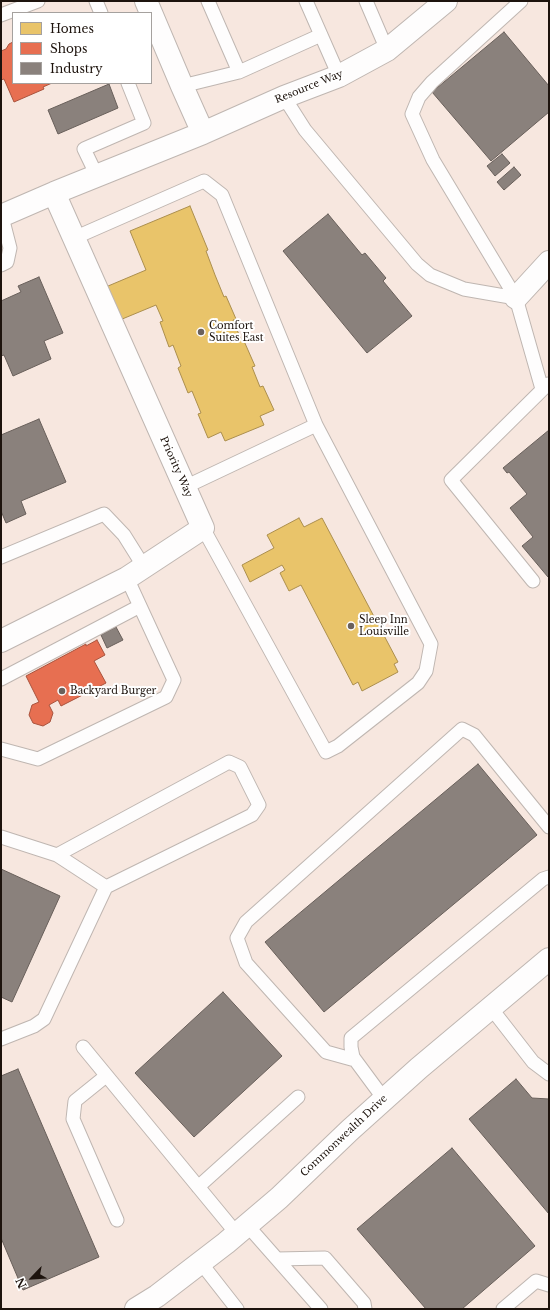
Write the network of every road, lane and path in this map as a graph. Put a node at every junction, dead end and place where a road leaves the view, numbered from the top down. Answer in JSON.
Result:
{"nodes":[{"id":1,"x":38,"y":1,"type":"edge"},
{"id":2,"x":96,"y":1,"type":"edge"},
{"id":3,"x":146,"y":1,"type":"edge"},
{"id":4,"x":208,"y":1,"type":"edge"},
{"id":5,"x":306,"y":1,"type":"edge"},
{"id":6,"x":366,"y":1,"type":"edge"},
{"id":7,"x":446,"y":1,"type":"edge"},
{"id":8,"x":521,"y":1,"type":"edge"},
{"id":9,"x":101,"y":12,"type":"edge"},
{"id":10,"x":151,"y":12,"type":"edge"},
{"id":11,"x":1,"y":15,"type":"edge"},
{"id":12,"x":152,"y":15,"type":"edge"},
{"id":13,"x":321,"y":35,"type":"junction"},
{"id":14,"x":387,"y":50,"type":"junction"},
{"id":15,"x":239,"y":72,"type":"junction"},
{"id":16,"x":339,"y":76,"type":"junction"},
{"id":17,"x":128,"y":84,"type":"edge"},
{"id":18,"x":182,"y":86,"type":"junction"},
{"id":19,"x":284,"y":97,"type":"junction"},
{"id":20,"x":203,"y":133,"type":"junction"},
{"id":21,"x":97,"y":176,"type":"junction"},
{"id":22,"x":54,"y":193,"type":"junction"},
{"id":23,"x":1,"y":215,"type":"edge"},
{"id":24,"x":74,"y":238,"type":"junction"},
{"id":25,"x":549,"y":262,"type":"edge"},
{"id":26,"x":1,"y":265,"type":"edge"},
{"id":27,"x":516,"y":298,"type":"junction"},
{"id":28,"x":546,"y":386,"type":"edge"},
{"id":29,"x":316,"y":424,"type":"junction"},
{"id":30,"x":185,"y":488,"type":"junction"},
{"id":31,"x":203,"y":528,"type":"junction"},
{"id":32,"x":1,"y":557,"type":"edge"},
{"id":33,"x":136,"y":573,"type":"junction"},
{"id":34,"x":533,"y":581,"type":"dead end"},
{"id":35,"x":140,"y":606,"type":"junction"},
{"id":36,"x":1,"y":641,"type":"edge"},
{"id":37,"x":1,"y":679,"type":"edge"},
{"id":38,"x":1,"y":749,"type":"edge"},
{"id":39,"x":549,"y":827,"type":"edge"},
{"id":40,"x":1,"y":837,"type":"edge"},
{"id":41,"x":57,"y":855,"type":"junction"},
{"id":42,"x":549,"y":877,"type":"edge"},
{"id":43,"x":106,"y":887,"type":"junction"},
{"id":44,"x":549,"y":959,"type":"edge"},
{"id":45,"x":491,"y":1008,"type":"junction"},
{"id":46,"x":1,"y":1039,"type":"edge"},
{"id":47,"x":83,"y":1047,"type":"dead end"},
{"id":48,"x":355,"y":1060,"type":"junction"},
{"id":49,"x":549,"y":1074,"type":"edge"},
{"id":50,"x":106,"y":1076,"type":"junction"},
{"id":51,"x":298,"y":1097,"type":"dead end"},
{"id":52,"x":384,"y":1099,"type":"junction"},
{"id":53,"x":198,"y":1187,"type":"junction"},
{"id":54,"x":117,"y":1220,"type":"dead end"},
{"id":55,"x":242,"y":1230,"type":"junction"},
{"id":56,"x":277,"y":1259,"type":"junction"},
{"id":57,"x":201,"y":1263,"type":"junction"},
{"id":58,"x":549,"y":1285,"type":"edge"},
{"id":59,"x":136,"y":1309,"type":"edge"},
{"id":60,"x":237,"y":1309,"type":"edge"},
{"id":61,"x":321,"y":1309,"type":"edge"},
{"id":62,"x":365,"y":1309,"type":"edge"},
{"id":63,"x":503,"y":1309,"type":"edge"}],
"edges":[{"from":1,"to":11,"type":"lane"},
{"from":2,"to":9,"type":"lane"},
{"from":3,"to":10,"type":"street"},
{"from":4,"to":15,"type":"lane"},
{"from":5,"to":13,"type":"lane"},
{"from":6,"to":14,"type":"lane"},
{"from":7,"to":14,"type":"street","name":"Resource Way"},
{"from":8,"to":27,"type":"lane"},
{"from":12,"to":18,"type":"street"},
{"from":13,"to":15,"type":"lane"},
{"from":13,"to":16,"type":"lane"},
{"from":14,"to":16,"type":"street","name":"Resource Way"},
{"from":15,"to":18,"type":"lane"},
{"from":16,"to":19,"type":"street","name":"Resource Way"},
{"from":17,"to":21,"type":"lane"},
{"from":18,"to":20,"type":"street"},
{"from":19,"to":20,"type":"street","name":"Resource Way"},
{"from":19,"to":27,"type":"lane"},
{"from":20,"to":21,"type":"street","name":"Resource Way"},
{"from":21,"to":22,"type":"street","name":"Resource Way"},
{"from":22,"to":23,"type":"street","name":"Resource Way"},
{"from":22,"to":24,"type":"street","name":"Priority Way"},
{"from":23,"to":26,"type":"lane"},
{"from":24,"to":29,"type":"lane"},
{"from":24,"to":30,"type":"street","name":"Priority Way"},
{"from":25,"to":27,"type":"street"},
{"from":27,"to":28,"type":"lane"},
{"from":28,"to":34,"type":"lane"},
{"from":29,"to":30,"type":"lane"},
{"from":29,"to":31,"type":"lane"},
{"from":30,"to":31,"type":"street","name":"Priority Way"},
{"from":31,"to":33,"type":"street"},
{"from":32,"to":33,"type":"lane"},
{"from":33,"to":35,"type":"lane"},
{"from":33,"to":36,"type":"street"},
{"from":35,"to":37,"type":"lane"},
{"from":35,"to":38,"type":"lane"},
{"from":39,"to":48,"type":"lane"},
{"from":40,"to":41,"type":"lane"},
{"from":41,"to":43,"type":"lane"},
{"from":41,"to":43,"type":"lane"},
{"from":42,"to":48,"type":"lane"},
{"from":43,"to":46,"type":"lane"},
{"from":44,"to":45,"type":"street","name":"Commonwealth Drive"},
{"from":45,"to":49,"type":"lane"},
{"from":45,"to":52,"type":"street","name":"Commonwealth Drive"},
{"from":47,"to":50,"type":"lane"},
{"from":48,"to":52,"type":"lane"},
{"from":50,"to":53,"type":"lane"},
{"from":50,"to":54,"type":"lane"},
{"from":51,"to":53,"type":"lane"},
{"from":52,"to":55,"type":"street","name":"Commonwealth Drive"},
{"from":53,"to":55,"type":"lane"},
{"from":55,"to":56,"type":"lane"},
{"from":55,"to":57,"type":"street","name":"Commonwealth Drive"},
{"from":56,"to":61,"type":"lane"},
{"from":56,"to":62,"type":"lane"},
{"from":57,"to":59,"type":"street","name":"Commonwealth Drive"},
{"from":57,"to":60,"type":"lane"},
{"from":58,"to":63,"type":"lane"}]}
